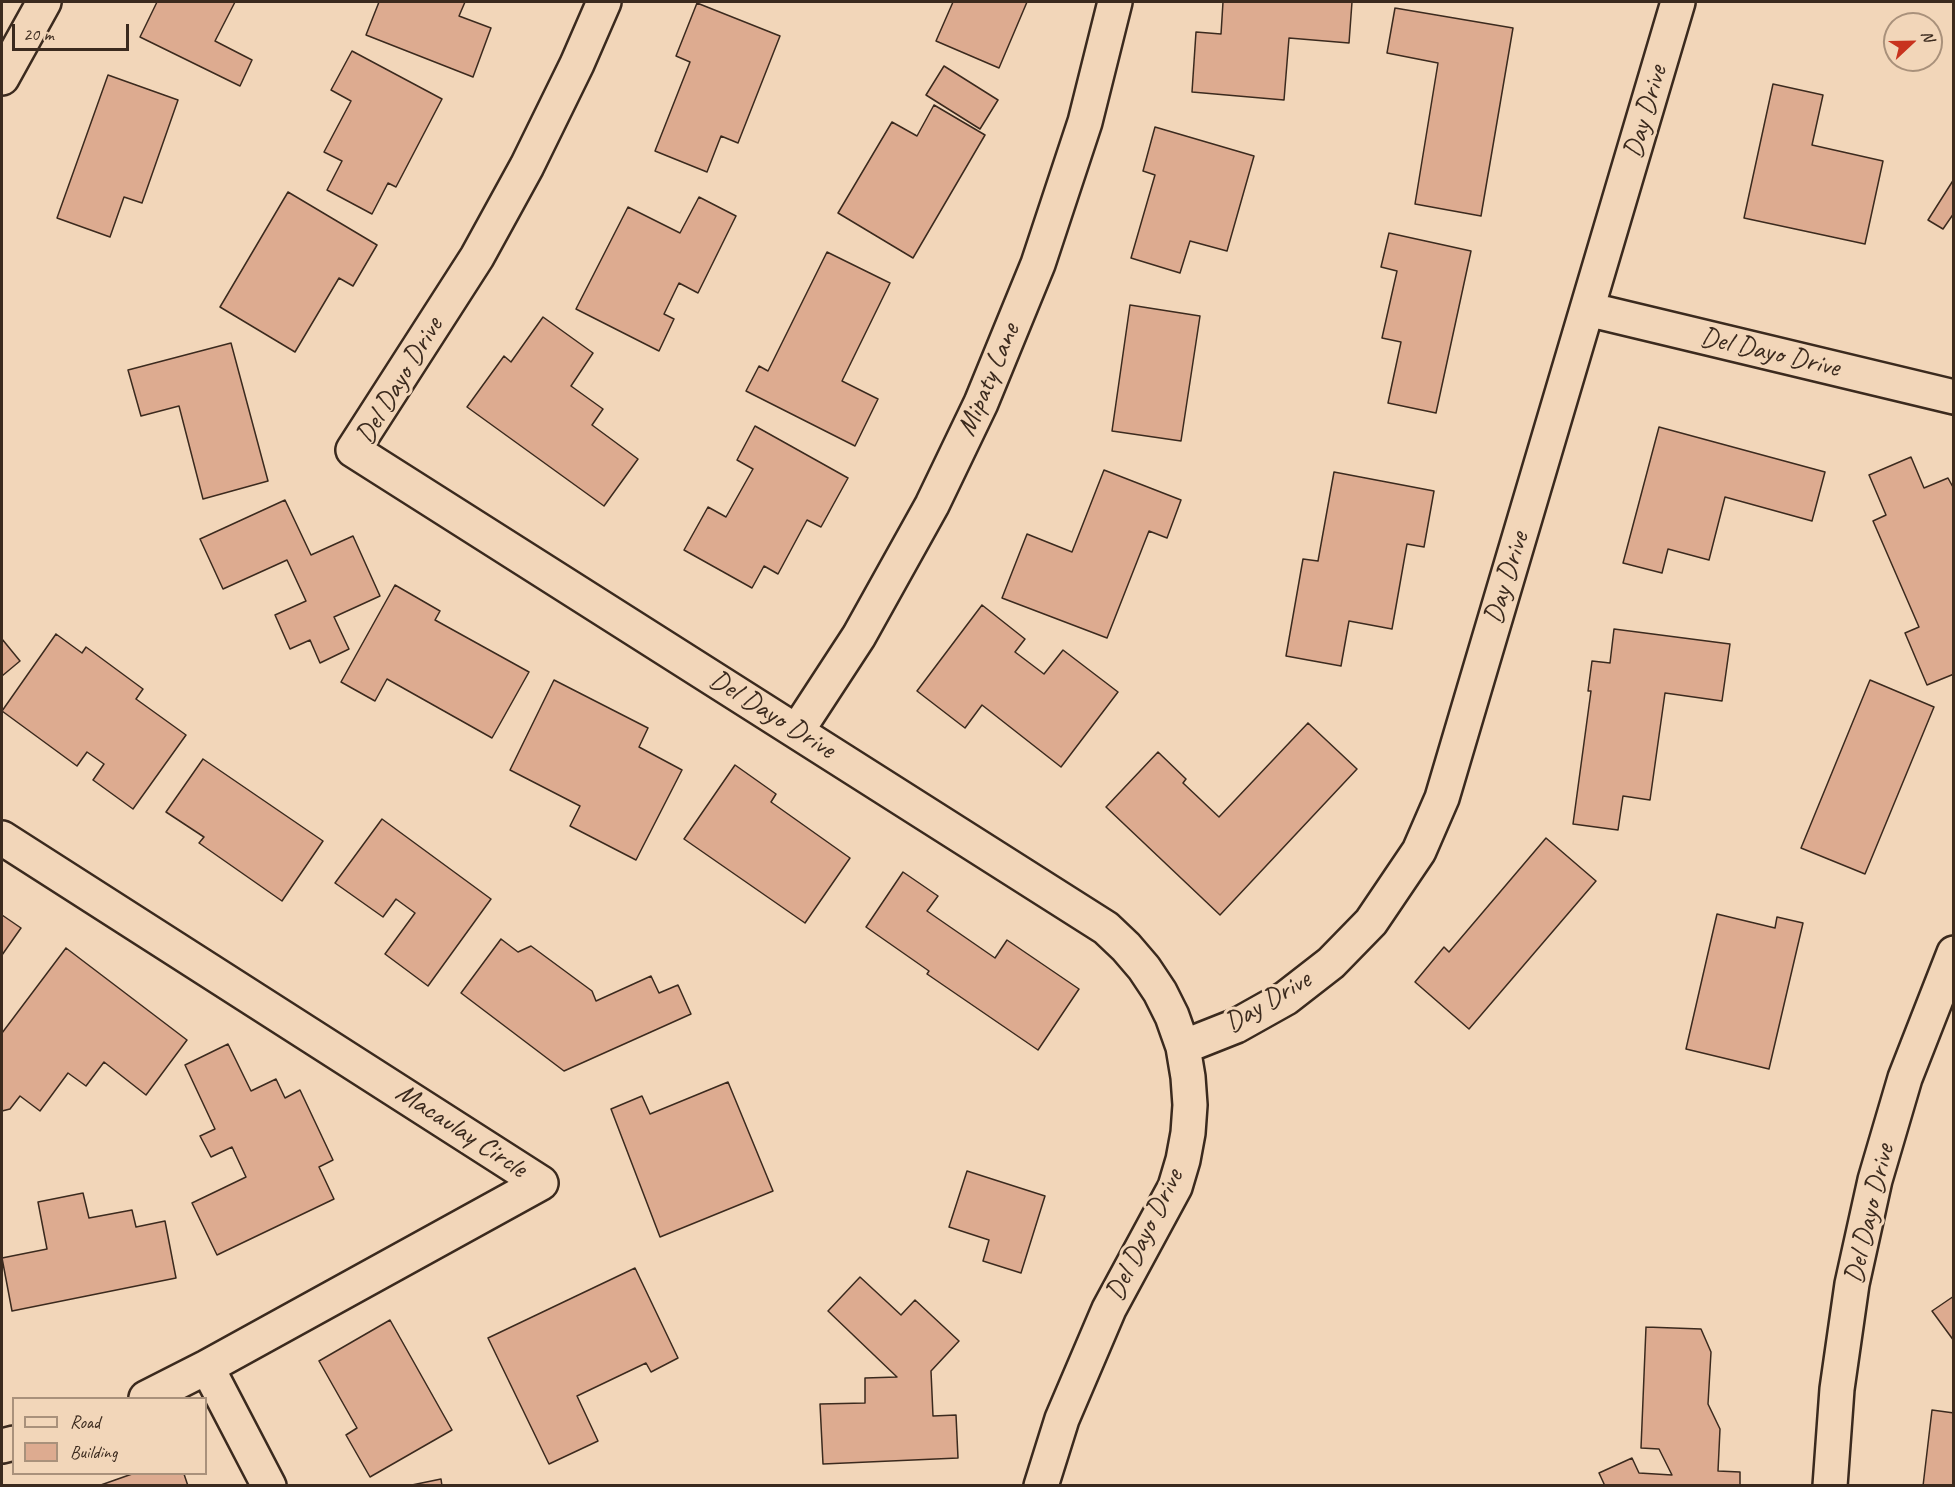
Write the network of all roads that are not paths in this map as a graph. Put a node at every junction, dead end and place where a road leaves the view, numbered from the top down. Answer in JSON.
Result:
{"nodes":[{"id":1,"x":44,"y":2,"type":"edge"},
{"id":2,"x":604,"y":2,"type":"edge"},
{"id":3,"x":1115,"y":2,"type":"edge"},
{"id":4,"x":1678,"y":2,"type":"edge"},
{"id":5,"x":2,"y":78,"type":"edge"},
{"id":6,"x":1587,"y":309,"type":"junction"},
{"id":7,"x":1953,"y":397,"type":"edge"},
{"id":8,"x":797,"y":731,"type":"junction"},
{"id":9,"x":2,"y":838,"type":"edge"},
{"id":10,"x":1953,"y":953,"type":"edge"},
{"id":11,"x":1182,"y":1047,"type":"junction"},
{"id":12,"x":207,"y":1367,"type":"junction"},
{"id":13,"x":148,"y":1397,"type":"edge"},
{"id":14,"x":269,"y":1485,"type":"edge"},
{"id":15,"x":1041,"y":1485,"type":"edge"},
{"id":16,"x":1830,"y":1485,"type":"edge"}],
"edges":[{"from":1,"to":5,"type":"street"},
{"from":2,"to":8,"type":"street","name":"Del Dayo Drive"},
{"from":3,"to":8,"type":"street","name":"Mipaty Lane"},
{"from":4,"to":6,"type":"street","name":"Day Drive"},
{"from":6,"to":7,"type":"street","name":"Del Dayo Drive"},
{"from":6,"to":11,"type":"street","name":"Day Drive"},
{"from":8,"to":11,"type":"street","name":"Del Dayo Drive"},
{"from":9,"to":12,"type":"street","name":"Macaulay Circle"},
{"from":10,"to":16,"type":"street","name":"Del Dayo Drive"},
{"from":11,"to":15,"type":"street","name":"Del Dayo Drive"},
{"from":12,"to":13,"type":"street","name":"Macaulay Circle"},
{"from":12,"to":14,"type":"street"}]}
